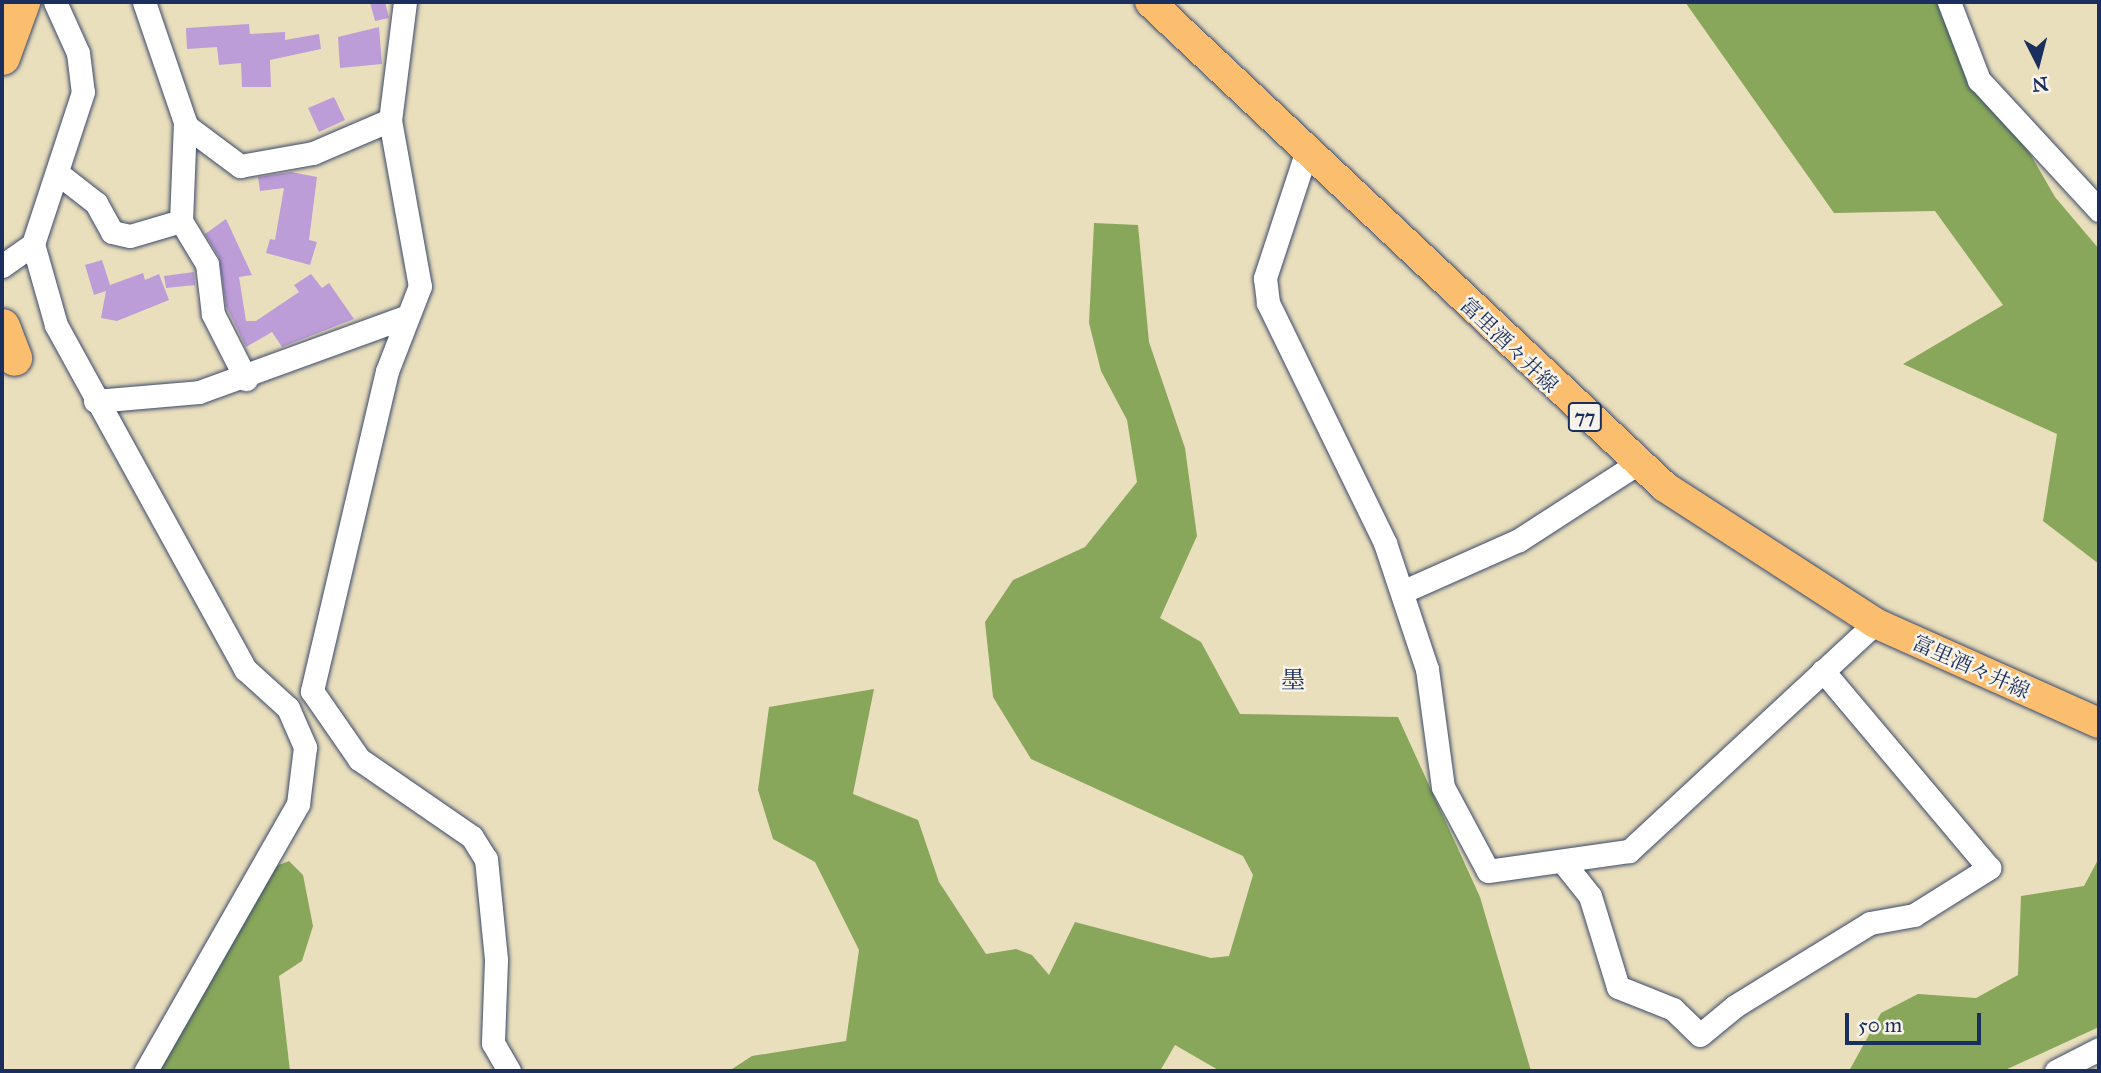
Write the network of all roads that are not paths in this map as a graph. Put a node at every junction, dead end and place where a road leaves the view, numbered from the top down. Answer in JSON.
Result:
{"nodes":[{"id":1,"x":22,"y":2,"type":"edge"},
{"id":2,"x":55,"y":2,"type":"edge"},
{"id":3,"x":144,"y":2,"type":"edge"},
{"id":4,"x":405,"y":2,"type":"edge"},
{"id":5,"x":1150,"y":2,"type":"edge"},
{"id":6,"x":1949,"y":2,"type":"edge"},
{"id":7,"x":2,"y":57,"type":"edge"},
{"id":8,"x":390,"y":120,"type":"junction"},
{"id":9,"x":185,"y":125,"type":"junction"},
{"id":10,"x":1307,"y":150,"type":"junction"},
{"id":11,"x":60,"y":176,"type":"junction"},
{"id":12,"x":2099,"y":210,"type":"edge"},
{"id":13,"x":181,"y":221,"type":"junction"},
{"id":14,"x":33,"y":244,"type":"junction"},
{"id":15,"x":8,"y":262,"type":"edge"},
{"id":16,"x":408,"y":316,"type":"junction"},
{"id":17,"x":2,"y":326,"type":"edge"},
{"id":18,"x":14,"y":358,"type":"dead end"},
{"id":19,"x":246,"y":379,"type":"junction"},
{"id":20,"x":95,"y":401,"type":"junction"},
{"id":21,"x":1638,"y":463,"type":"junction"},
{"id":22,"x":1402,"y":592,"type":"junction"},
{"id":23,"x":1875,"y":623,"type":"junction"},
{"id":24,"x":1823,"y":671,"type":"junction"},
{"id":25,"x":312,"y":691,"type":"junction"},
{"id":26,"x":278,"y":699,"type":"junction"},
{"id":27,"x":2099,"y":723,"type":"edge"},
{"id":28,"x":1563,"y":862,"type":"junction"},
{"id":29,"x":2099,"y":1049,"type":"edge"},
{"id":30,"x":146,"y":1071,"type":"edge"},
{"id":31,"x":509,"y":1071,"type":"edge"},
{"id":32,"x":2056,"y":1071,"type":"edge"}],
"edges":[{"from":1,"to":7,"type":"highway"},
{"from":2,"to":11,"type":"street"},
{"from":3,"to":9,"type":"street"},
{"from":4,"to":8,"type":"street"},
{"from":5,"to":10,"type":"main road","name":"富里酒々井線","number":"77"},
{"from":6,"to":12,"type":"street"},
{"from":8,"to":9,"type":"street"},
{"from":8,"to":16,"type":"street"},
{"from":9,"to":13,"type":"street"},
{"from":10,"to":21,"type":"main road","name":"富里酒々井線","number":"77"},
{"from":10,"to":22,"type":"street"},
{"from":11,"to":13,"type":"street"},
{"from":11,"to":14,"type":"street"},
{"from":13,"to":19,"type":"street"},
{"from":14,"to":15,"type":"street"},
{"from":14,"to":20,"type":"street"},
{"from":16,"to":19,"type":"street"},
{"from":16,"to":25,"type":"street"},
{"from":17,"to":18,"type":"highway"},
{"from":19,"to":20,"type":"street"},
{"from":20,"to":26,"type":"street"},
{"from":21,"to":22,"type":"street"},
{"from":21,"to":23,"type":"main road","name":"富里酒々井線","number":"77"},
{"from":22,"to":28,"type":"street"},
{"from":23,"to":24,"type":"street"},
{"from":23,"to":27,"type":"main road","name":"富里酒々井線","number":"77"},
{"from":24,"to":28,"type":"street"},
{"from":24,"to":28,"type":"street"},
{"from":25,"to":26,"type":"street"},
{"from":25,"to":31,"type":"street"},
{"from":26,"to":30,"type":"street"},
{"from":29,"to":32,"type":"street"}]}
